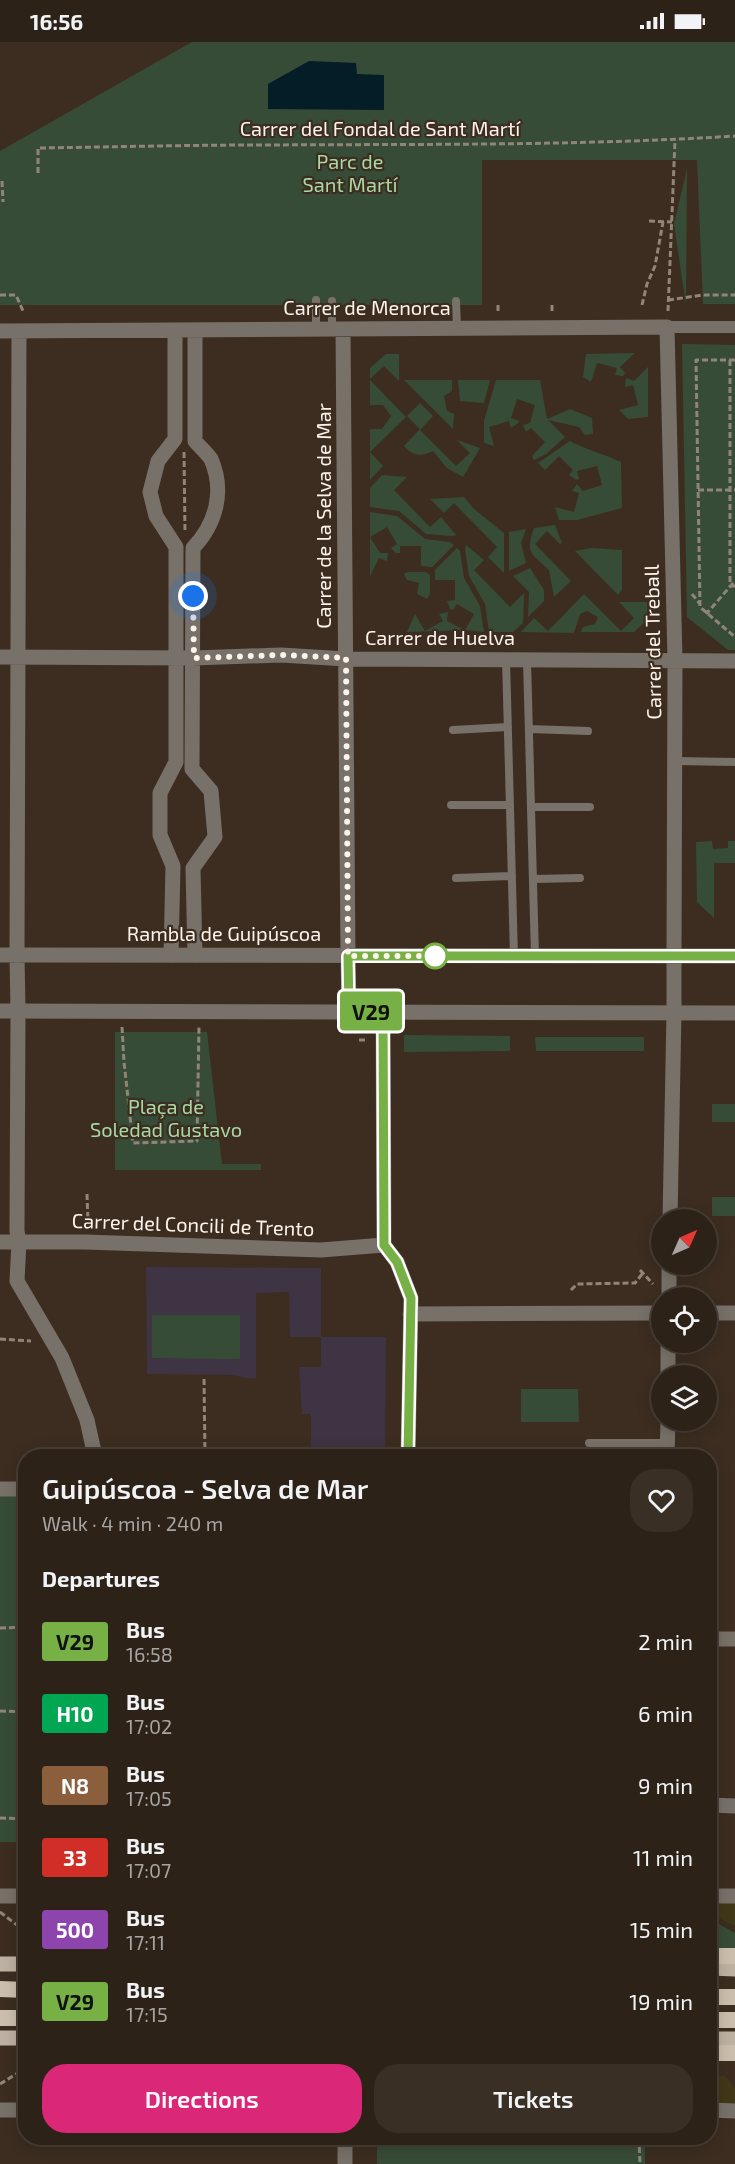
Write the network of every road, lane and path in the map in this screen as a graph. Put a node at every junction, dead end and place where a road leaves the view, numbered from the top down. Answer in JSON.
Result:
{"nodes":[{"id":1,"x":735,"y":136,"type":"edge"},
{"id":2,"x":675,"y":140,"type":"junction"},
{"id":3,"x":38,"y":173,"type":"dead end"},
{"id":4,"x":2,"y":181,"type":"dead end"},
{"id":5,"x":3,"y":202,"type":"dead end"},
{"id":6,"x":649,"y":221,"type":"dead end"},
{"id":7,"x":663,"y":222,"type":"junction"},
{"id":8,"x":672,"y":222,"type":"junction"},
{"id":9,"x":0,"y":295,"type":"edge"},
{"id":10,"x":735,"y":295,"type":"edge"},
{"id":11,"x":316,"y":300,"type":"dead end"},
{"id":12,"x":668,"y":300,"type":"junction"},
{"id":13,"x":332,"y":301,"type":"dead end"},
{"id":14,"x":456,"y":301,"type":"dead end"},
{"id":15,"x":498,"y":305,"type":"dead end"},
{"id":16,"x":552,"y":305,"type":"dead end"},
{"id":17,"x":642,"y":305,"type":"dead end"},
{"id":18,"x":552,"y":311,"type":"dead end"},
{"id":19,"x":498,"y":312,"type":"dead end"},
{"id":20,"x":24,"y":313,"type":"dead end"},
{"id":21,"x":668,"y":319,"type":"junction"},
{"id":22,"x":735,"y":327,"type":"edge"},
{"id":23,"x":458,"y":328,"type":"junction"},
{"id":24,"x":316,"y":329,"type":"junction"},
{"id":25,"x":338,"y":329,"type":"junction"},
{"id":26,"x":175,"y":330,"type":"junction"},
{"id":27,"x":195,"y":330,"type":"junction"},
{"id":28,"x":0,"y":331,"type":"edge"},
{"id":29,"x":20,"y":331,"type":"junction"},
{"id":30,"x":733,"y":360,"type":"edge"},
{"id":31,"x":730,"y":423,"type":"junction"},
{"id":32,"x":735,"y":423,"type":"edge"},
{"id":33,"x":184,"y":452,"type":"dead end"},
{"id":34,"x":698,"y":490,"type":"junction"},
{"id":35,"x":730,"y":490,"type":"junction"},
{"id":36,"x":735,"y":490,"type":"edge"},
{"id":37,"x":184,"y":532,"type":"dead end"},
{"id":38,"x":735,"y":582,"type":"edge"},
{"id":39,"x":730,"y":586,"type":"junction"},
{"id":40,"x":735,"y":586,"type":"edge"},
{"id":41,"x":692,"y":594,"type":"dead end"},
{"id":42,"x":707,"y":613,"type":"junction"},
{"id":43,"x":735,"y":637,"type":"edge"},
{"id":44,"x":0,"y":657,"type":"edge"},
{"id":45,"x":19,"y":657,"type":"junction"},
{"id":46,"x":176,"y":658,"type":"junction"},
{"id":47,"x":194,"y":658,"type":"junction"},
{"id":48,"x":346,"y":658,"type":"junction"},
{"id":49,"x":506,"y":659,"type":"junction"},
{"id":50,"x":527,"y":660,"type":"junction"},
{"id":51,"x":675,"y":660,"type":"junction"},
{"id":52,"x":735,"y":661,"type":"edge"},
{"id":53,"x":508,"y":727,"type":"junction"},
{"id":54,"x":529,"y":729,"type":"junction"},
{"id":55,"x":453,"y":730,"type":"dead end"},
{"id":56,"x":588,"y":731,"type":"dead end"},
{"id":57,"x":674,"y":761,"type":"junction"},
{"id":58,"x":735,"y":762,"type":"edge"},
{"id":59,"x":451,"y":805,"type":"dead end"},
{"id":60,"x":510,"y":805,"type":"junction"},
{"id":61,"x":531,"y":807,"type":"junction"},
{"id":62,"x":590,"y":807,"type":"dead end"},
{"id":63,"x":512,"y":876,"type":"junction"},
{"id":64,"x":456,"y":878,"type":"dead end"},
{"id":65,"x":580,"y":878,"type":"dead end"},
{"id":66,"x":533,"y":879,"type":"junction"},
{"id":67,"x":0,"y":955,"type":"edge"},
{"id":68,"x":17,"y":955,"type":"junction"},
{"id":69,"x":171,"y":955,"type":"junction"},
{"id":70,"x":195,"y":955,"type":"junction"},
{"id":71,"x":348,"y":956,"type":"junction"},
{"id":72,"x":535,"y":956,"type":"junction"},
{"id":73,"x":674,"y":956,"type":"junction"},
{"id":74,"x":735,"y":956,"type":"edge"},
{"id":75,"x":514,"y":957,"type":"junction"},
{"id":76,"x":0,"y":1011,"type":"edge"},
{"id":77,"x":18,"y":1011,"type":"junction"},
{"id":78,"x":349,"y":1011,"type":"junction"},
{"id":79,"x":383,"y":1011,"type":"junction"},
{"id":80,"x":674,"y":1012,"type":"junction"},
{"id":81,"x":735,"y":1013,"type":"edge"},
{"id":82,"x":199,"y":1026,"type":"dead end"},
{"id":83,"x":122,"y":1032,"type":"dead end"},
{"id":84,"x":359,"y":1040,"type":"dead end"},
{"id":85,"x":365,"y":1040,"type":"dead end"},
{"id":86,"x":87,"y":1194,"type":"dead end"},
{"id":87,"x":670,"y":1209,"type":"edge"},
{"id":88,"x":88,"y":1222,"type":"dead end"},
{"id":89,"x":0,"y":1242,"type":"edge"},
{"id":90,"x":19,"y":1242,"type":"junction"},
{"id":91,"x":384,"y":1245,"type":"junction"},
{"id":92,"x":650,"y":1281,"type":"dead end"},
{"id":93,"x":571,"y":1290,"type":"dead end"},
{"id":94,"x":735,"y":1312,"type":"edge"},
{"id":95,"x":651,"y":1313,"type":"edge"},
{"id":96,"x":717,"y":1313,"type":"edge"},
{"id":97,"x":410,"y":1314,"type":"junction"},
{"id":98,"x":0,"y":1339,"type":"edge"},
{"id":99,"x":31,"y":1341,"type":"dead end"},
{"id":100,"x":204,"y":1379,"type":"dead end"},
{"id":101,"x":668,"y":1431,"type":"edge"},
{"id":102,"x":589,"y":1443,"type":"dead end"},
{"id":103,"x":93,"y":1449,"type":"edge"},
{"id":104,"x":205,"y":1449,"type":"edge"},
{"id":105,"x":408,"y":1449,"type":"edge"},
{"id":106,"x":656,"y":1449,"type":"edge"},
{"id":107,"x":667,"y":1449,"type":"edge"},
{"id":108,"x":0,"y":1489,"type":"edge"},
{"id":109,"x":18,"y":1490,"type":"edge"},
{"id":110,"x":18,"y":1627,"type":"edge"},
{"id":111,"x":0,"y":1628,"type":"edge"},
{"id":112,"x":717,"y":1639,"type":"edge"},
{"id":113,"x":735,"y":1639,"type":"edge"},
{"id":114,"x":0,"y":1712,"type":"edge"},
{"id":115,"x":18,"y":1712,"type":"edge"},
{"id":116,"x":717,"y":1806,"type":"edge"},
{"id":117,"x":735,"y":1806,"type":"edge"},
{"id":118,"x":0,"y":1818,"type":"edge"},
{"id":119,"x":18,"y":1819,"type":"edge"},
{"id":120,"x":0,"y":1896,"type":"edge"},
{"id":121,"x":18,"y":1896,"type":"edge"},
{"id":122,"x":717,"y":1896,"type":"edge"},
{"id":123,"x":735,"y":1896,"type":"edge"},
{"id":124,"x":0,"y":1912,"type":"edge"},
{"id":125,"x":18,"y":1926,"type":"edge"},
{"id":126,"x":717,"y":1956,"type":"edge"},
{"id":127,"x":735,"y":1956,"type":"edge"},
{"id":128,"x":0,"y":1964,"type":"edge"},
{"id":129,"x":18,"y":1964,"type":"edge"},
{"id":130,"x":717,"y":1968,"type":"edge"},
{"id":131,"x":735,"y":1969,"type":"edge"},
{"id":132,"x":0,"y":1989,"type":"edge"},
{"id":133,"x":18,"y":1990,"type":"edge"},
{"id":134,"x":717,"y":1997,"type":"edge"},
{"id":135,"x":735,"y":1997,"type":"edge"},
{"id":136,"x":0,"y":2018,"type":"edge"},
{"id":137,"x":18,"y":2018,"type":"edge"},
{"id":138,"x":717,"y":2020,"type":"edge"},
{"id":139,"x":735,"y":2020,"type":"edge"},
{"id":140,"x":0,"y":2038,"type":"edge"},
{"id":141,"x":18,"y":2038,"type":"edge"},
{"id":142,"x":717,"y":2039,"type":"edge"},
{"id":143,"x":735,"y":2039,"type":"edge"},
{"id":144,"x":717,"y":2053,"type":"edge"},
{"id":145,"x":735,"y":2053,"type":"edge"},
{"id":146,"x":18,"y":2073,"type":"edge"},
{"id":147,"x":0,"y":2084,"type":"edge"},
{"id":148,"x":0,"y":2110,"type":"edge"},
{"id":149,"x":18,"y":2110,"type":"edge"},
{"id":150,"x":717,"y":2110,"type":"edge"},
{"id":151,"x":735,"y":2110,"type":"edge"},
{"id":152,"x":345,"y":2145,"type":"edge"},
{"id":153,"x":639,"y":2145,"type":"edge"},
{"id":154,"x":345,"y":2164,"type":"edge"},
{"id":155,"x":640,"y":2164,"type":"edge"}],
"edges":[{"from":1,"to":2,"type":"path","name":"Carrer del Fondal de Sant Martí"},
{"from":2,"to":3,"type":"path","name":"Carrer del Fondal de Sant Martí"},
{"from":2,"to":8,"type":"path"},
{"from":4,"to":5,"type":"path"},
{"from":6,"to":7,"type":"path"},
{"from":7,"to":8,"type":"path"},
{"from":7,"to":17,"type":"path"},
{"from":8,"to":12,"type":"path"},
{"from":9,"to":20,"type":"path"},
{"from":10,"to":12,"type":"path"},
{"from":11,"to":24,"type":"lane"},
{"from":12,"to":21,"type":"path"},
{"from":13,"to":25,"type":"lane"},
{"from":14,"to":23,"type":"lane"},
{"from":15,"to":19,"type":"path"},
{"from":16,"to":18,"type":"path"},
{"from":21,"to":22,"type":"street","name":"Carrer de Menorca"},
{"from":21,"to":23,"type":"street","name":"Carrer de Menorca"},
{"from":21,"to":51,"type":"street","name":"Carrer del Treball"},
{"from":23,"to":25,"type":"street","name":"Carrer de Menorca"},
{"from":24,"to":25,"type":"street","name":"Carrer de Menorca"},
{"from":24,"to":27,"type":"street","name":"Carrer de Menorca"},
{"from":25,"to":48,"type":"street","name":"Carrer de la Selva de Mar"},
{"from":26,"to":27,"type":"street","name":"Carrer de Menorca"},
{"from":26,"to":29,"type":"street","name":"Carrer de Menorca"},
{"from":26,"to":46,"type":"street"},
{"from":27,"to":47,"type":"street"},
{"from":28,"to":29,"type":"street","name":"Carrer de Menorca"},
{"from":29,"to":45,"type":"street"},
{"from":30,"to":31,"type":"path"},
{"from":30,"to":34,"type":"path"},
{"from":31,"to":32,"type":"path"},
{"from":31,"to":35,"type":"path"},
{"from":33,"to":37,"type":"path"},
{"from":34,"to":35,"type":"path"},
{"from":34,"to":42,"type":"path"},
{"from":35,"to":36,"type":"path"},
{"from":35,"to":39,"type":"path"},
{"from":38,"to":39,"type":"path"},
{"from":39,"to":40,"type":"path"},
{"from":39,"to":42,"type":"path"},
{"from":41,"to":42,"type":"path"},
{"from":42,"to":43,"type":"path"},
{"from":44,"to":45,"type":"street","name":"Carrer de Huelva"},
{"from":45,"to":46,"type":"street","name":"Carrer de Huelva"},
{"from":45,"to":68,"type":"street"},
{"from":46,"to":47,"type":"street","name":"Carrer de Huelva"},
{"from":46,"to":69,"type":"street"},
{"from":47,"to":48,"type":"street","name":"Carrer de Huelva"},
{"from":47,"to":70,"type":"street"},
{"from":48,"to":49,"type":"street","name":"Carrer de Huelva"},
{"from":48,"to":71,"type":"street","name":"Carrer de la Selva de Mar"},
{"from":49,"to":50,"type":"street","name":"Carrer de Huelva"},
{"from":49,"to":53,"type":"lane"},
{"from":50,"to":51,"type":"street","name":"Carrer de Huelva"},
{"from":50,"to":54,"type":"lane"},
{"from":51,"to":52,"type":"street","name":"Carrer de Huelva"},
{"from":51,"to":57,"type":"street","name":"Carrer del Treball"},
{"from":53,"to":55,"type":"lane"},
{"from":53,"to":60,"type":"lane"},
{"from":54,"to":56,"type":"lane"},
{"from":54,"to":61,"type":"lane"},
{"from":57,"to":58,"type":"lane"},
{"from":57,"to":73,"type":"street","name":"Carrer del Treball"},
{"from":59,"to":60,"type":"lane"},
{"from":60,"to":63,"type":"lane"},
{"from":61,"to":62,"type":"lane"},
{"from":61,"to":66,"type":"lane"},
{"from":63,"to":64,"type":"lane"},
{"from":63,"to":75,"type":"lane"},
{"from":65,"to":66,"type":"lane"},
{"from":66,"to":72,"type":"lane"},
{"from":67,"to":68,"type":"street","name":"Rambla de Guipúscoa"},
{"from":68,"to":69,"type":"street","name":"Rambla de Guipúscoa"},
{"from":68,"to":77,"type":"street"},
{"from":69,"to":70,"type":"street","name":"Rambla de Guipúscoa"},
{"from":70,"to":71,"type":"street","name":"Rambla de Guipúscoa"},
{"from":71,"to":75,"type":"street","name":"Rambla de Guipúscoa"},
{"from":71,"to":78,"type":"street","name":"Carrer de la Selva de Mar"},
{"from":72,"to":73,"type":"street","name":"Rambla de Guipúscoa"},
{"from":72,"to":75,"type":"street","name":"Rambla de Guipúscoa"},
{"from":73,"to":74,"type":"street","name":"Rambla de Guipúscoa"},
{"from":73,"to":80,"type":"street","name":"Carrer del Treball"},
{"from":76,"to":77,"type":"street"},
{"from":77,"to":78,"type":"street"},
{"from":77,"to":90,"type":"street"},
{"from":78,"to":79,"type":"street"},
{"from":79,"to":80,"type":"street"},
{"from":79,"to":91,"type":"street"},
{"from":80,"to":81,"type":"street"},
{"from":80,"to":87,"type":"street"},
{"from":82,"to":83,"type":"path"},
{"from":84,"to":85,"type":"path"},
{"from":86,"to":88,"type":"path"},
{"from":89,"to":90,"type":"street","name":"Carrer del Concili de Trento"},
{"from":90,"to":91,"type":"street","name":"Carrer del Concili de Trento"},
{"from":90,"to":103,"type":"street"},
{"from":91,"to":97,"type":"street"},
{"from":92,"to":93,"type":"path"},
{"from":94,"to":96,"type":"street"},
{"from":95,"to":97,"type":"street"},
{"from":97,"to":105,"type":"street"},
{"from":98,"to":99,"type":"path"},
{"from":100,"to":104,"type":"path"},
{"from":101,"to":107,"type":"street"},
{"from":102,"to":106,"type":"lane"},
{"from":108,"to":109,"type":"street"},
{"from":110,"to":111,"type":"path"},
{"from":112,"to":113,"type":"street"},
{"from":114,"to":115,"type":"path"},
{"from":116,"to":117,"type":"street"},
{"from":118,"to":119,"type":"path"},
{"from":120,"to":121,"type":"street"},
{"from":122,"to":123,"type":"street"},
{"from":124,"to":125,"type":"path"},
{"from":126,"to":127,"type":"highway"},
{"from":128,"to":129,"type":"main road"},
{"from":130,"to":131,"type":"main road"},
{"from":132,"to":133,"type":"highway"},
{"from":134,"to":135,"type":"highway"},
{"from":136,"to":137,"type":"highway"},
{"from":138,"to":139,"type":"highway"},
{"from":140,"to":141,"type":"main road"},
{"from":142,"to":143,"type":"main road"},
{"from":144,"to":145,"type":"highway"},
{"from":146,"to":147,"type":"path"},
{"from":148,"to":149,"type":"street"},
{"from":150,"to":151,"type":"street"},
{"from":152,"to":154,"type":"street"},
{"from":153,"to":155,"type":"path"}]}
